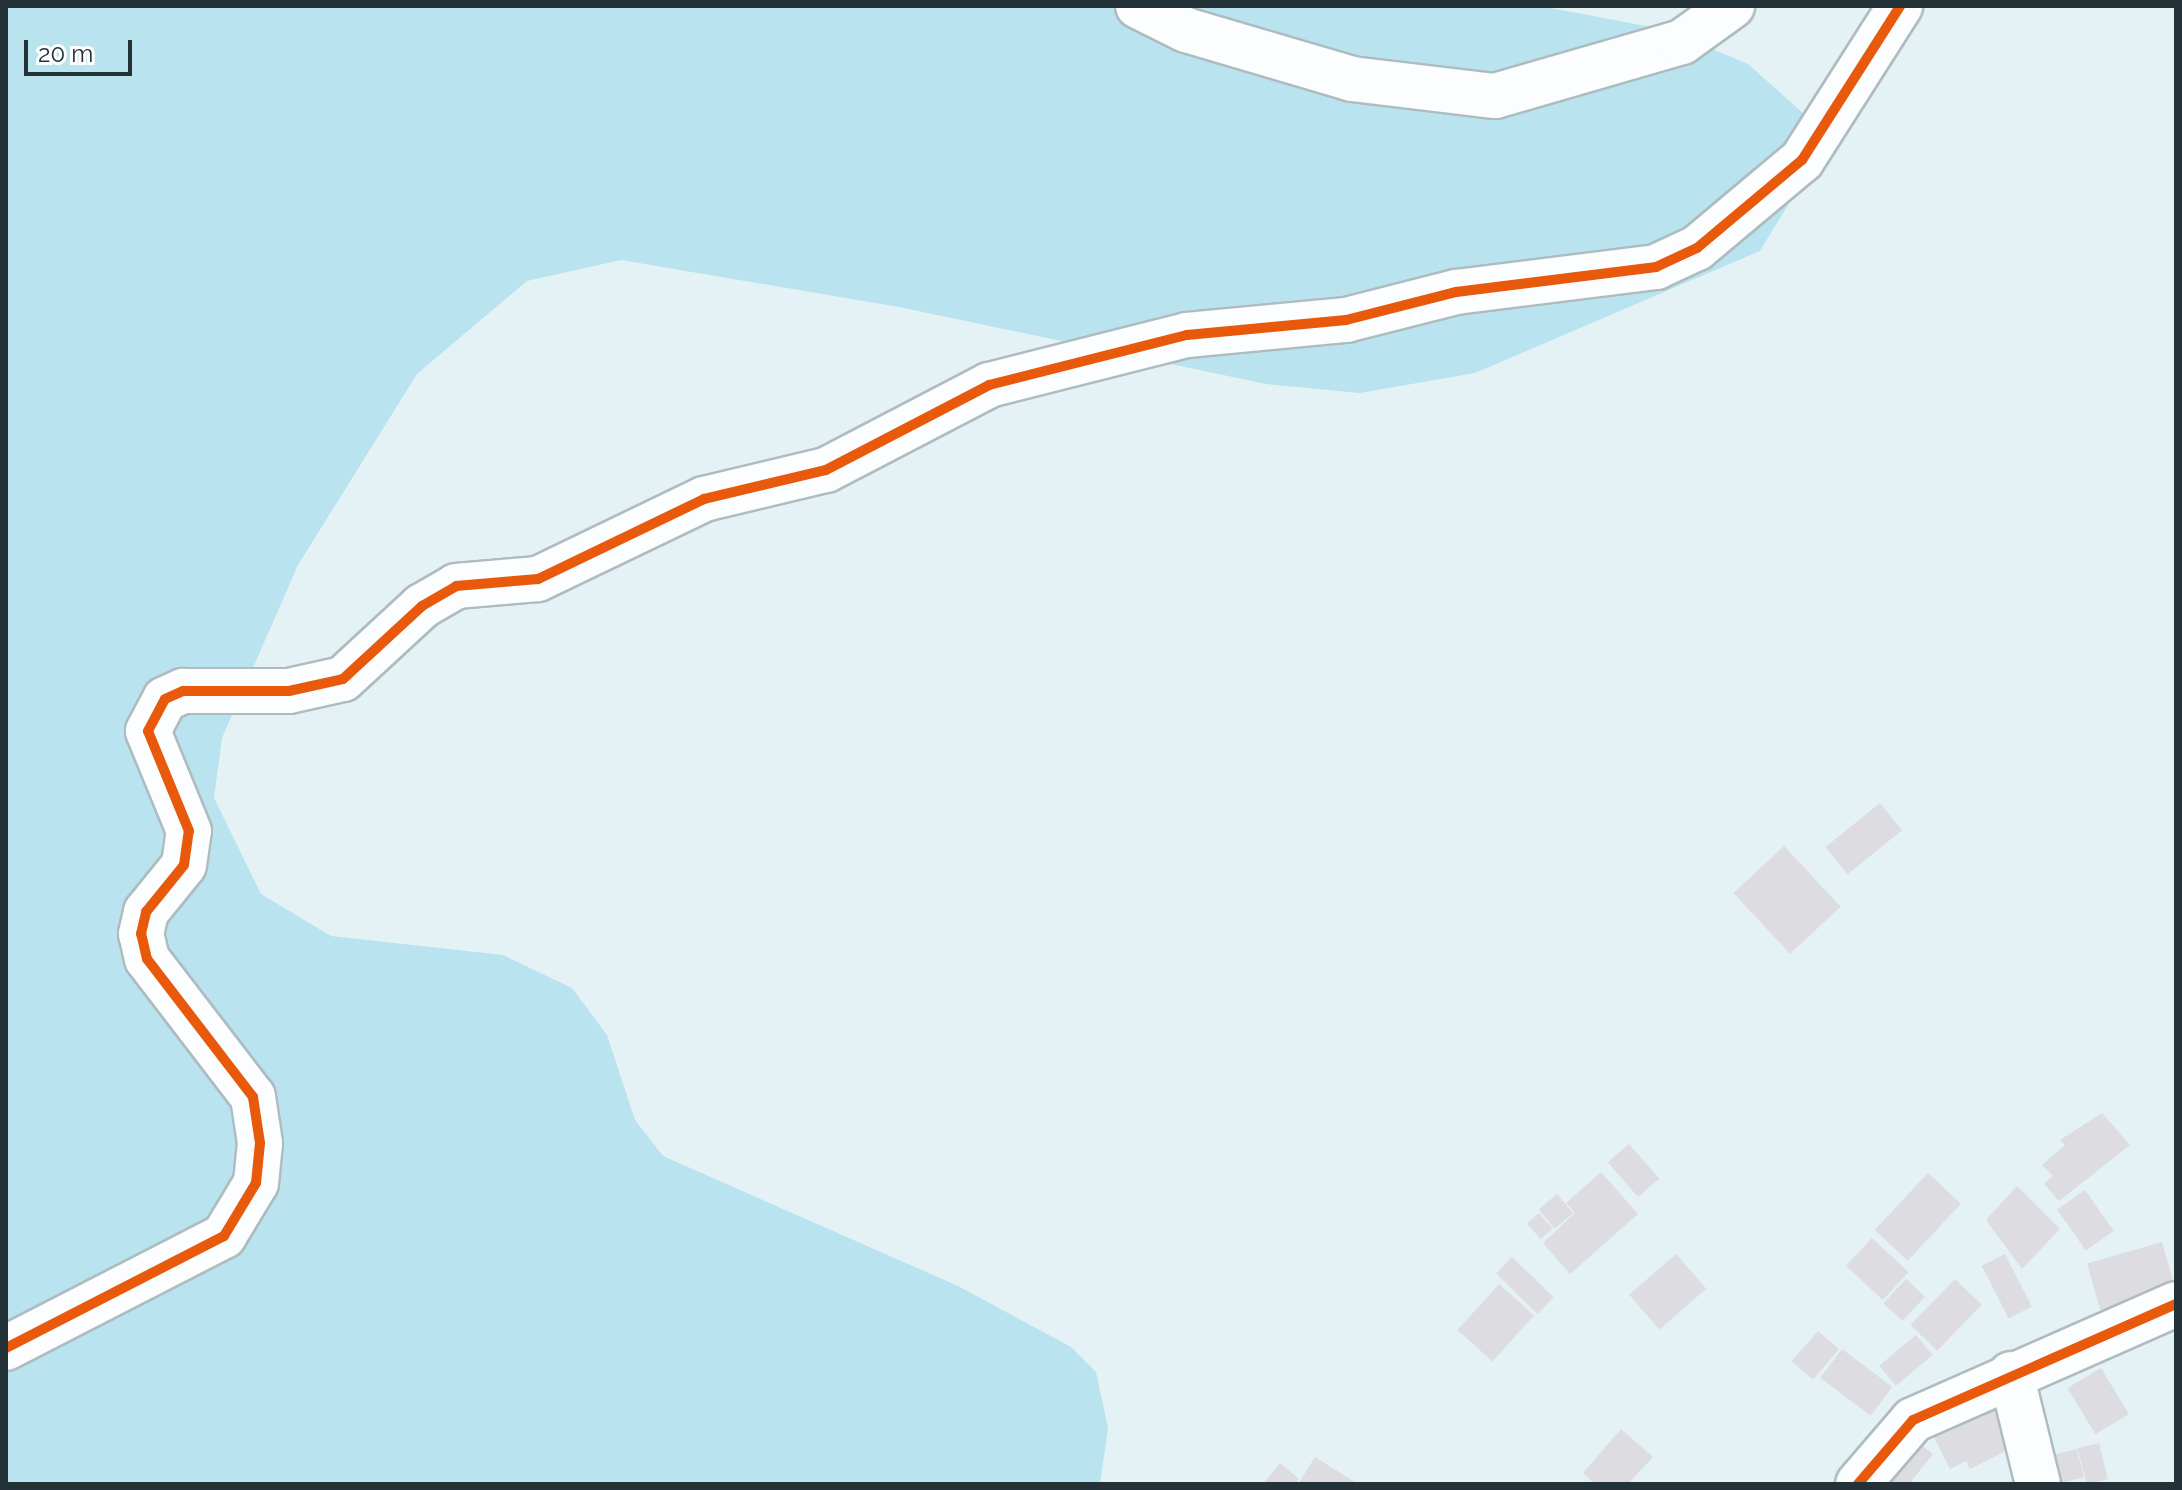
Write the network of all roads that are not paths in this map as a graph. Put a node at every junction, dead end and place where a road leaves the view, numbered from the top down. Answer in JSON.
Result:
{"nodes":[{"id":1,"x":1138,"y":6,"type":"edge"},
{"id":2,"x":1732,"y":6,"type":"edge"},
{"id":3,"x":1900,"y":6,"type":"edge"},
{"id":4,"x":2176,"y":1304,"type":"edge"},
{"id":5,"x":6,"y":1348,"type":"edge"},
{"id":6,"x":2011,"y":1374,"type":"junction"},
{"id":7,"x":1858,"y":1484,"type":"edge"},
{"id":8,"x":2038,"y":1484,"type":"edge"}],
"edges":[{"from":1,"to":2,"type":"street"},
{"from":3,"to":5,"type":"street"},
{"from":4,"to":6,"type":"street"},
{"from":6,"to":7,"type":"street"},
{"from":6,"to":8,"type":"street"}]}
